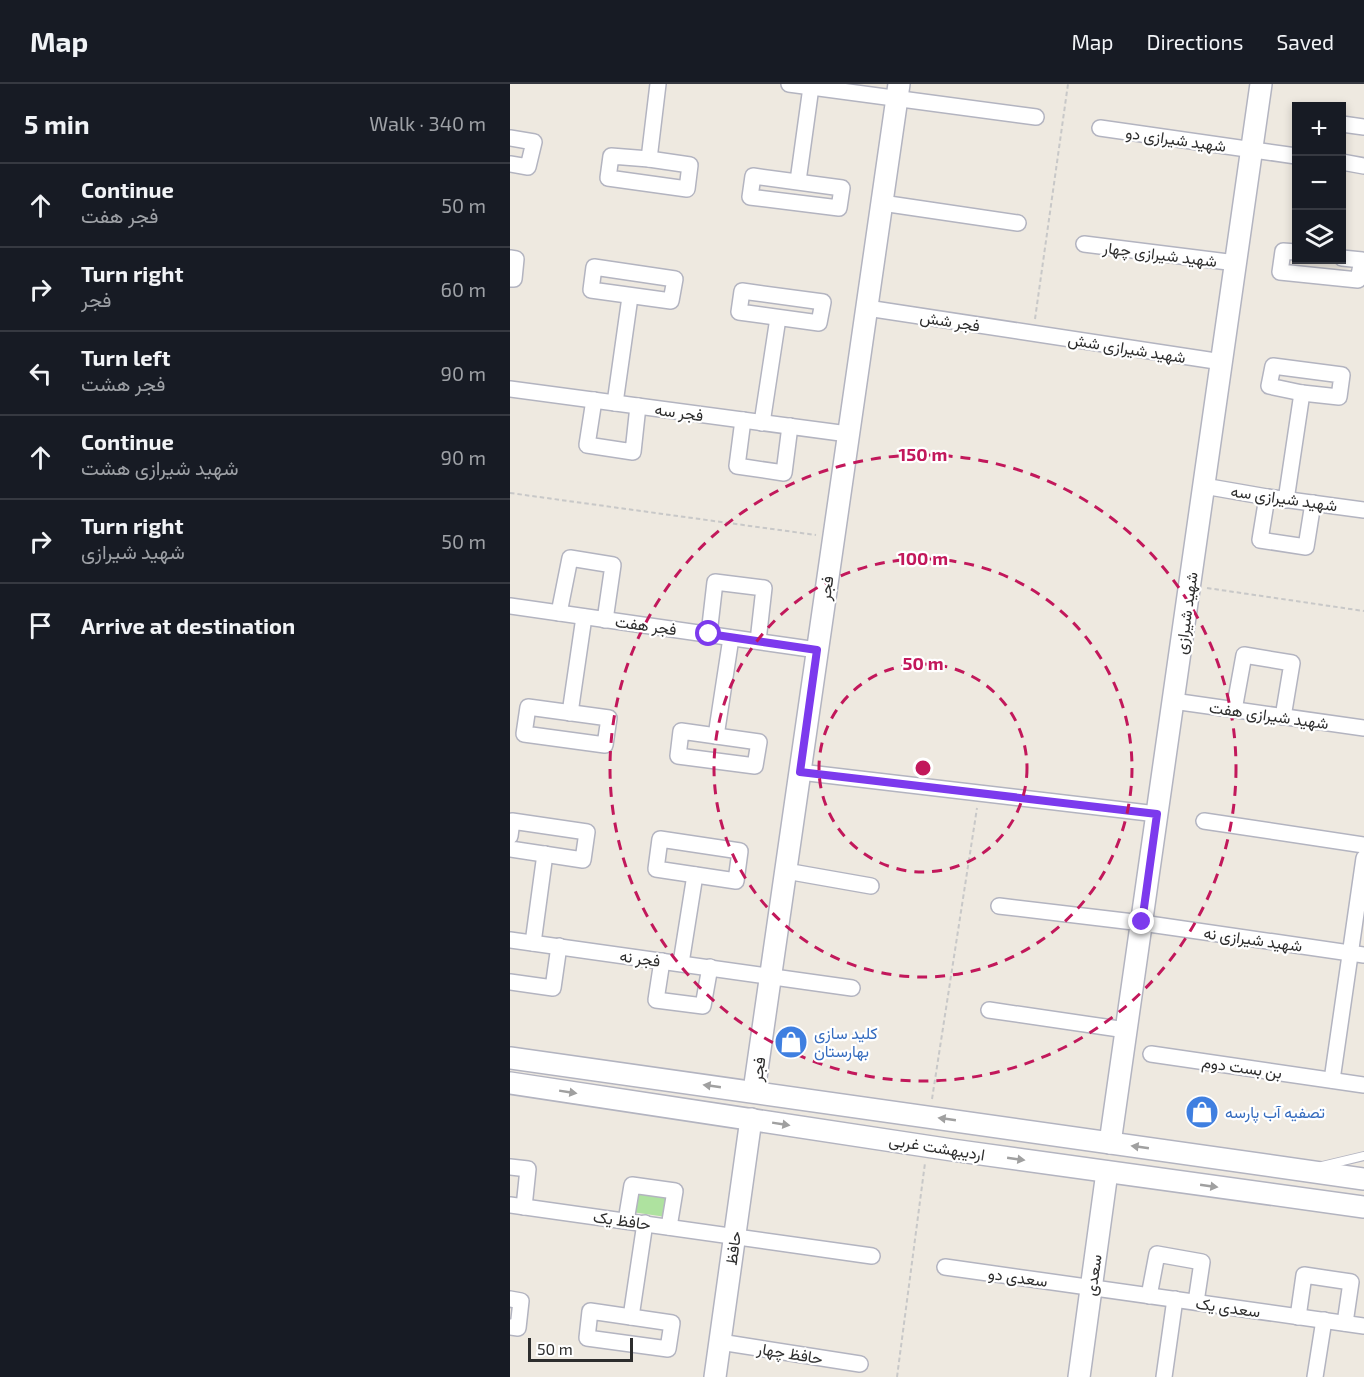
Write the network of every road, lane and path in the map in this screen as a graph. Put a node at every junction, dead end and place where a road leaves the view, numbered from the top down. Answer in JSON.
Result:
{"nodes":[{"id":1,"x":658,"y":84,"type":"edge"},
{"id":2,"x":790,"y":84,"type":"edge"},
{"id":3,"x":1068,"y":84,"type":"edge"},
{"id":4,"x":1261,"y":84,"type":"edge"},
{"id":5,"x":811,"y":87,"type":"junction"},
{"id":6,"x":836,"y":87,"type":"edge"},
{"id":7,"x":898,"y":92,"type":"edge"},
{"id":8,"x":1036,"y":117,"type":"dead end"},
{"id":9,"x":1346,"y":125,"type":"edge"},
{"id":10,"x":1364,"y":127,"type":"edge"},
{"id":11,"x":1100,"y":128,"type":"dead end"},
{"id":12,"x":510,"y":138,"type":"edge"},
{"id":13,"x":1252,"y":149,"type":"junction"},
{"id":14,"x":1292,"y":155,"type":"edge"},
{"id":15,"x":649,"y":159,"type":"junction"},
{"id":16,"x":1346,"y":162,"type":"edge"},
{"id":17,"x":1363,"y":162,"type":"edge"},
{"id":18,"x":510,"y":164,"type":"edge"},
{"id":19,"x":798,"y":181,"type":"junction"},
{"id":20,"x":882,"y":203,"type":"junction"},
{"id":21,"x":1018,"y":223,"type":"dead end"},
{"id":22,"x":1084,"y":244,"type":"dead end"},
{"id":23,"x":1292,"y":252,"type":"edge"},
{"id":24,"x":510,"y":258,"type":"edge"},
{"id":25,"x":1346,"y":258,"type":"edge"},
{"id":26,"x":1236,"y":262,"type":"junction"},
{"id":27,"x":510,"y":279,"type":"edge"},
{"id":28,"x":630,"y":297,"type":"junction"},
{"id":29,"x":867,"y":308,"type":"junction"},
{"id":30,"x":778,"y":318,"type":"junction"},
{"id":31,"x":1034,"y":333,"type":"junction"},
{"id":32,"x":1221,"y":362,"type":"junction"},
{"id":33,"x":510,"y":389,"type":"edge"},
{"id":34,"x":1302,"y":393,"type":"dead end"},
{"id":35,"x":594,"y":400,"type":"junction"},
{"id":36,"x":615,"y":403,"type":"junction"},
{"id":37,"x":638,"y":406,"type":"junction"},
{"id":38,"x":742,"y":420,"type":"junction"},
{"id":39,"x":762,"y":423,"type":"junction"},
{"id":40,"x":790,"y":426,"type":"junction"},
{"id":41,"x":848,"y":434,"type":"junction"},
{"id":42,"x":1204,"y":486,"type":"junction"},
{"id":43,"x":510,"y":493,"type":"edge"},
{"id":44,"x":1268,"y":497,"type":"junction"},
{"id":45,"x":1286,"y":500,"type":"junction"},
{"id":46,"x":1313,"y":503,"type":"junction"},
{"id":47,"x":1364,"y":510,"type":"edge"},
{"id":48,"x":833,"y":537,"type":"junction"},
{"id":49,"x":1190,"y":585,"type":"junction"},
{"id":50,"x":510,"y":606,"type":"edge"},
{"id":51,"x":1364,"y":611,"type":"edge"},
{"id":52,"x":559,"y":613,"type":"junction"},
{"id":53,"x":584,"y":617,"type":"junction"},
{"id":54,"x":605,"y":620,"type":"junction"},
{"id":55,"x":709,"y":634,"type":"junction"},
{"id":56,"x":731,"y":638,"type":"junction"},
{"id":57,"x":758,"y":641,"type":"junction"},
{"id":58,"x":817,"y":650,"type":"junction"},
{"id":59,"x":1173,"y":701,"type":"junction"},
{"id":60,"x":1234,"y":710,"type":"junction"},
{"id":61,"x":570,"y":713,"type":"junction"},
{"id":62,"x":1283,"y":717,"type":"junction"},
{"id":63,"x":1364,"y":728,"type":"edge"},
{"id":64,"x":716,"y":736,"type":"junction"},
{"id":65,"x":800,"y":772,"type":"junction"},
{"id":66,"x":979,"y":794,"type":"junction"},
{"id":67,"x":1157,"y":814,"type":"junction"},
{"id":68,"x":1204,"y":821,"type":"dead end"},
{"id":69,"x":510,"y":836,"type":"edge"},
{"id":70,"x":1364,"y":845,"type":"edge"},
{"id":71,"x":510,"y":849,"type":"edge"},
{"id":72,"x":545,"y":854,"type":"junction"},
{"id":73,"x":1364,"y":858,"type":"edge"},
{"id":74,"x":786,"y":871,"type":"junction"},
{"id":75,"x":695,"y":875,"type":"junction"},
{"id":76,"x":872,"y":886,"type":"dead end"},
{"id":77,"x":999,"y":906,"type":"dead end"},
{"id":78,"x":1142,"y":922,"type":"junction"},
{"id":79,"x":533,"y":943,"type":"junction"},
{"id":80,"x":511,"y":944,"type":"edge"},
{"id":81,"x":559,"y":946,"type":"junction"},
{"id":82,"x":1357,"y":954,"type":"edge"},
{"id":83,"x":662,"y":961,"type":"junction"},
{"id":84,"x":681,"y":963,"type":"junction"},
{"id":85,"x":710,"y":967,"type":"junction"},
{"id":86,"x":771,"y":976,"type":"junction"},
{"id":87,"x":510,"y":982,"type":"edge"},
{"id":88,"x":852,"y":988,"type":"dead end"},
{"id":89,"x":989,"y":1010,"type":"dead end"},
{"id":90,"x":1126,"y":1030,"type":"junction"},
{"id":91,"x":1151,"y":1054,"type":"dead end"},
{"id":92,"x":510,"y":1058,"type":"edge"},
{"id":93,"x":1332,"y":1080,"type":"junction"},
{"id":94,"x":510,"y":1083,"type":"edge"},
{"id":95,"x":1364,"y":1085,"type":"edge"},
{"id":96,"x":754,"y":1091,"type":"junction"},
{"id":97,"x":930,"y":1117,"type":"junction"},
{"id":98,"x":751,"y":1119,"type":"junction"},
{"id":99,"x":1110,"y":1143,"type":"junction"},
{"id":100,"x":928,"y":1146,"type":"junction"},
{"id":101,"x":1364,"y":1156,"type":"edge"},
{"id":102,"x":510,"y":1167,"type":"edge"},
{"id":103,"x":1304,"y":1171,"type":"junction"},
{"id":104,"x":1107,"y":1172,"type":"junction"},
{"id":105,"x":1364,"y":1179,"type":"edge"},
{"id":106,"x":517,"y":1207,"type":"edge"},
{"id":107,"x":1364,"y":1207,"type":"edge"},
{"id":108,"x":626,"y":1221,"type":"junction"},
{"id":109,"x":645,"y":1223,"type":"junction"},
{"id":110,"x":669,"y":1227,"type":"junction"},
{"id":111,"x":735,"y":1235,"type":"junction"},
{"id":112,"x":872,"y":1256,"type":"dead end"},
{"id":113,"x":945,"y":1267,"type":"dead end"},
{"id":114,"x":1091,"y":1288,"type":"junction"},
{"id":115,"x":1149,"y":1296,"type":"junction"},
{"id":116,"x":510,"y":1299,"type":"edge"},
{"id":117,"x":1175,"y":1299,"type":"junction"},
{"id":118,"x":1196,"y":1302,"type":"junction"},
{"id":119,"x":631,"y":1317,"type":"junction"},
{"id":120,"x":1298,"y":1317,"type":"junction"},
{"id":121,"x":1324,"y":1320,"type":"junction"},
{"id":122,"x":1345,"y":1323,"type":"junction"},
{"id":123,"x":1364,"y":1326,"type":"edge"},
{"id":124,"x":510,"y":1327,"type":"edge"},
{"id":125,"x":720,"y":1342,"type":"junction"},
{"id":126,"x":860,"y":1364,"type":"dead end"},
{"id":127,"x":715,"y":1377,"type":"edge"},
{"id":128,"x":897,"y":1377,"type":"edge"},
{"id":129,"x":1078,"y":1377,"type":"edge"},
{"id":130,"x":1164,"y":1377,"type":"edge"},
{"id":131,"x":1315,"y":1377,"type":"edge"}],
"edges":[{"from":1,"to":15,"type":"street"},
{"from":2,"to":5,"type":"street"},
{"from":3,"to":31,"type":"path"},
{"from":4,"to":13,"type":"street","name":"شهید شیرازی"},
{"from":5,"to":6,"type":"street"},
{"from":5,"to":19,"type":"street"},
{"from":6,"to":7,"type":"street"},
{"from":7,"to":8,"type":"street"},
{"from":7,"to":20,"type":"street","name":"فجر"},
{"from":9,"to":10,"type":"street"},
{"from":11,"to":13,"type":"street","name":"شهید شیرازی دو"},
{"from":12,"to":18,"type":"street"},
{"from":13,"to":14,"type":"street","name":"شهید شیرازی دو"},
{"from":13,"to":26,"type":"street","name":"شهید شیرازی"},
{"from":15,"to":15,"type":"street"},
{"from":16,"to":17,"type":"street"},
{"from":19,"to":19,"type":"street"},
{"from":20,"to":21,"type":"street"},
{"from":20,"to":29,"type":"street","name":"فجر"},
{"from":22,"to":26,"type":"street","name":"شهید شیرازی چهار"},
{"from":23,"to":25,"type":"street"},
{"from":24,"to":27,"type":"street"},
{"from":26,"to":32,"type":"street","name":"شهید شیرازی"},
{"from":28,"to":28,"type":"street"},
{"from":28,"to":36,"type":"street"},
{"from":29,"to":31,"type":"street","name":"فجر شش"},
{"from":29,"to":41,"type":"street","name":"فجر"},
{"from":30,"to":30,"type":"street"},
{"from":30,"to":39,"type":"street"},
{"from":31,"to":32,"type":"street","name":"شهید شیرازی شش"},
{"from":32,"to":42,"type":"street","name":"شهید شیرازی"},
{"from":33,"to":35,"type":"street","name":"فجر سه"},
{"from":34,"to":45,"type":"street"},
{"from":35,"to":36,"type":"street","name":"فجر سه"},
{"from":35,"to":37,"type":"street"},
{"from":36,"to":37,"type":"street","name":"فجر سه"},
{"from":37,"to":38,"type":"street","name":"فجر سه"},
{"from":38,"to":39,"type":"street","name":"فجر سه"},
{"from":38,"to":40,"type":"street"},
{"from":39,"to":40,"type":"street","name":"فجر سه"},
{"from":40,"to":41,"type":"street","name":"فجر سه"},
{"from":41,"to":48,"type":"street","name":"فجر"},
{"from":42,"to":44,"type":"street","name":"شهید شیرازی سه"},
{"from":42,"to":49,"type":"street","name":"شهید شیرازی"},
{"from":43,"to":48,"type":"path"},
{"from":44,"to":45,"type":"street","name":"شهید شیرازی سه"},
{"from":44,"to":46,"type":"street"},
{"from":45,"to":46,"type":"street","name":"شهید شیرازی سه"},
{"from":46,"to":47,"type":"street","name":"شهید شیرازی سه"},
{"from":48,"to":58,"type":"street","name":"فجر"},
{"from":49,"to":51,"type":"path"},
{"from":49,"to":59,"type":"street","name":"شهید شیرازی"},
{"from":50,"to":52,"type":"street","name":"فجر هفت"},
{"from":52,"to":53,"type":"street","name":"فجر هفت"},
{"from":52,"to":54,"type":"street"},
{"from":53,"to":54,"type":"street","name":"فجر هفت"},
{"from":53,"to":61,"type":"street"},
{"from":54,"to":55,"type":"street","name":"فجر هفت"},
{"from":55,"to":56,"type":"street","name":"فجر هفت"},
{"from":55,"to":57,"type":"street"},
{"from":56,"to":57,"type":"street","name":"فجر هفت"},
{"from":56,"to":64,"type":"street"},
{"from":57,"to":58,"type":"street","name":"فجر هفت"},
{"from":58,"to":65,"type":"street","name":"فجر"},
{"from":59,"to":60,"type":"street","name":"شهید شیرازی هفت"},
{"from":59,"to":67,"type":"street","name":"شهید شیرازی"},
{"from":60,"to":62,"type":"street","name":"شهید شیرازی هفت"},
{"from":60,"to":62,"type":"street"},
{"from":61,"to":61,"type":"street"},
{"from":62,"to":63,"type":"street","name":"شهید شیرازی هفت"},
{"from":64,"to":64,"type":"street"},
{"from":65,"to":66,"type":"street"},
{"from":65,"to":74,"type":"street","name":"فجر"},
{"from":66,"to":67,"type":"street"},
{"from":66,"to":97,"type":"path"},
{"from":67,"to":78,"type":"street","name":"شهید شیرازی"},
{"from":68,"to":70,"type":"street"},
{"from":69,"to":72,"type":"street"},
{"from":71,"to":72,"type":"street"},
{"from":72,"to":79,"type":"street"},
{"from":73,"to":82,"type":"street"},
{"from":74,"to":76,"type":"street"},
{"from":74,"to":86,"type":"street","name":"فجر"},
{"from":75,"to":75,"type":"street"},
{"from":75,"to":84,"type":"street"},
{"from":77,"to":78,"type":"street","name":"شهید شیرازی نه"},
{"from":78,"to":82,"type":"street","name":"شهید شیرازی نه"},
{"from":78,"to":90,"type":"street","name":"شهید شیرازی"},
{"from":79,"to":80,"type":"street","name":"فجر نه"},
{"from":79,"to":81,"type":"street","name":"فجر نه"},
{"from":81,"to":83,"type":"street","name":"فجر نه"},
{"from":81,"to":87,"type":"street"},
{"from":82,"to":93,"type":"street"},
{"from":83,"to":84,"type":"street","name":"فجر نه"},
{"from":83,"to":85,"type":"street"},
{"from":84,"to":85,"type":"street","name":"فجر نه"},
{"from":85,"to":86,"type":"street","name":"فجر نه"},
{"from":86,"to":88,"type":"street","name":"فجر نه"},
{"from":86,"to":96,"type":"street","name":"فجر"},
{"from":89,"to":90,"type":"street"},
{"from":90,"to":99,"type":"street","name":"شهید شیرازی"},
{"from":91,"to":93,"type":"street","name":"بن بست دوم"},
{"from":96,"to":92,"type":"street","name":"اردیبهشت غربی","one_way":true},
{"from":93,"to":95,"type":"street","name":"بن بست دوم"},
{"from":94,"to":98,"type":"street","name":"اردیبهشت غربی","one_way":true},
{"from":96,"to":97,"type":"street","name":"اردیبهشت غربی"},
{"from":99,"to":97,"type":"street","name":"اردیبهشت غربی","one_way":true},
{"from":98,"to":100,"type":"street","name":"اردیبهشت غربی","one_way":true},
{"from":98,"to":111,"type":"street","name":"حافظ"},
{"from":103,"to":99,"type":"street","name":"اردیبهشت غربی","one_way":true},
{"from":100,"to":104,"type":"street","name":"اردیبهشت غربی","one_way":true},
{"from":100,"to":128,"type":"path"},
{"from":101,"to":103,"type":"lane"},
{"from":102,"to":106,"type":"street"},
{"from":103,"to":105,"type":"street","name":"اردیبهشت غربی"},
{"from":104,"to":107,"type":"street","name":"اردیبهشت غربی","one_way":true},
{"from":104,"to":114,"type":"street","name":"سعدی"},
{"from":106,"to":108,"type":"street","name":"حافظ یک"},
{"from":108,"to":109,"type":"street","name":"حافظ یک"},
{"from":108,"to":110,"type":"street"},
{"from":109,"to":110,"type":"street","name":"حافظ یک"},
{"from":109,"to":119,"type":"street"},
{"from":110,"to":111,"type":"street","name":"حافظ یک"},
{"from":111,"to":112,"type":"street","name":"حافظ یک"},
{"from":111,"to":125,"type":"street","name":"حافظ"},
{"from":113,"to":114,"type":"street","name":"سعدی دو"},
{"from":114,"to":115,"type":"street","name":"سعدی یک"},
{"from":114,"to":129,"type":"street","name":"سعدی"},
{"from":115,"to":117,"type":"street","name":"سعدی یک"},
{"from":115,"to":118,"type":"street"},
{"from":116,"to":124,"type":"street"},
{"from":117,"to":118,"type":"street","name":"سعدی یک"},
{"from":117,"to":130,"type":"street"},
{"from":118,"to":120,"type":"street","name":"سعدی یک"},
{"from":119,"to":119,"type":"street"},
{"from":120,"to":121,"type":"street","name":"سعدی یک"},
{"from":120,"to":122,"type":"street"},
{"from":121,"to":122,"type":"street","name":"سعدی یک"},
{"from":121,"to":131,"type":"street"},
{"from":122,"to":123,"type":"street","name":"سعدی یک"},
{"from":125,"to":126,"type":"street","name":"حافظ چهار"},
{"from":125,"to":127,"type":"street","name":"حافظ"}]}
